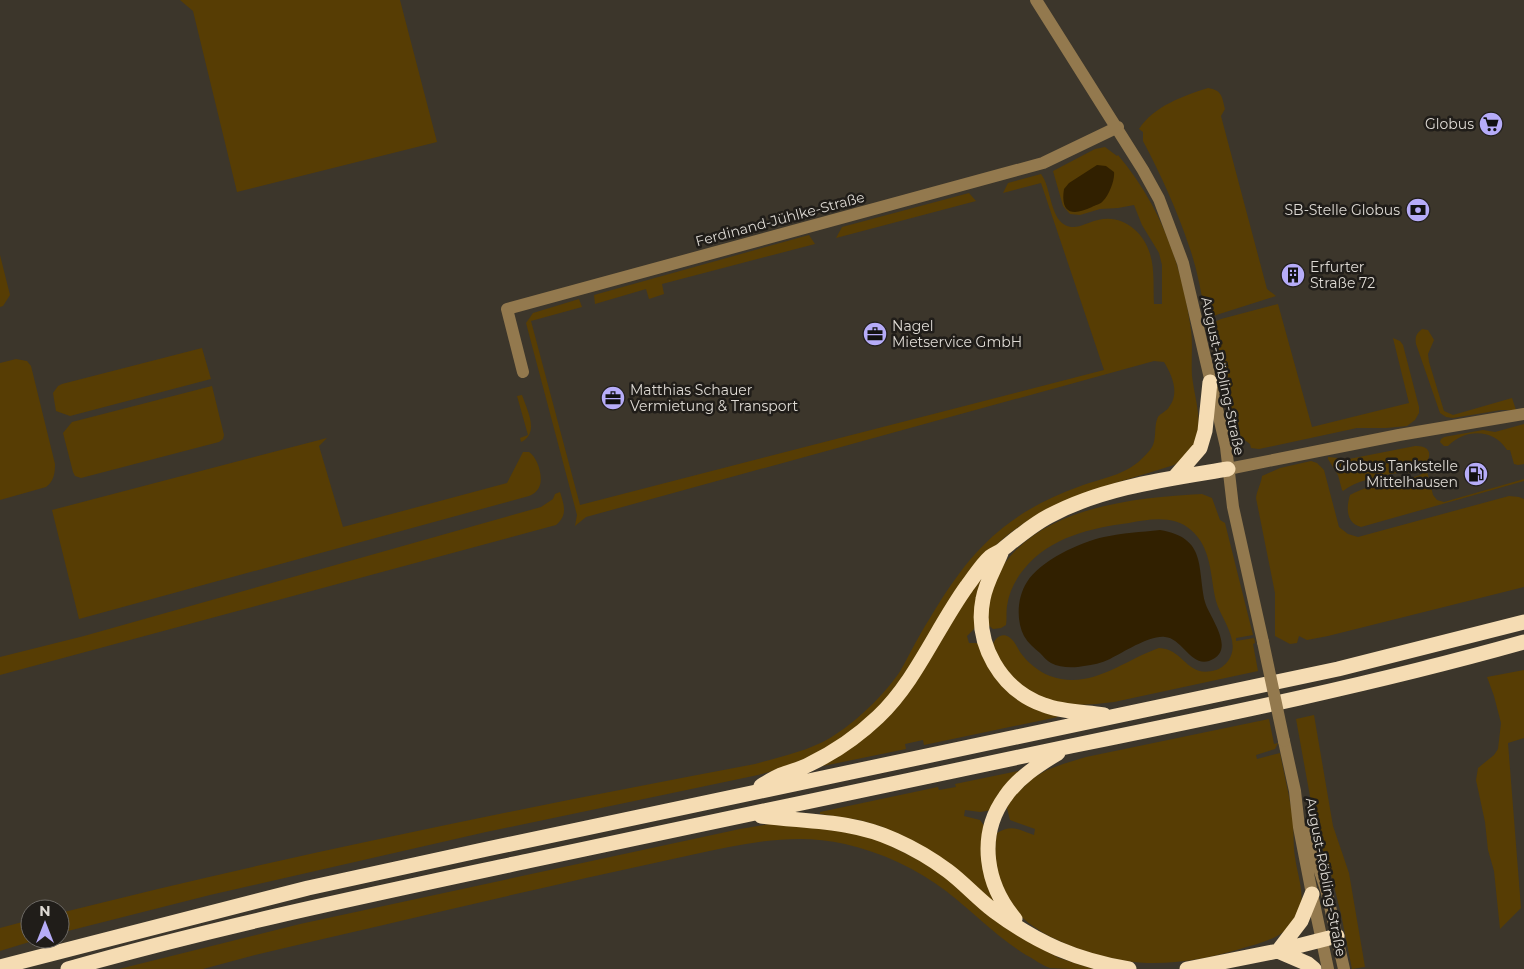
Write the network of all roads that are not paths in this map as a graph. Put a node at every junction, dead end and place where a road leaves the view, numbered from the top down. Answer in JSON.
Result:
{"nodes":[{"id":1,"x":1036,"y":0,"type":"edge"},
{"id":2,"x":1118,"y":127,"type":"junction"},
{"id":3,"x":523,"y":372,"type":"dead end"},
{"id":4,"x":1210,"y":382,"type":"junction"},
{"id":5,"x":1524,"y":414,"type":"edge"},
{"id":6,"x":1228,"y":469,"type":"junction"},
{"id":7,"x":1174,"y":478,"type":"junction"},
{"id":8,"x":1003,"y":550,"type":"junction"},
{"id":9,"x":1524,"y":622,"type":"edge"},
{"id":10,"x":1524,"y":642,"type":"edge"},
{"id":11,"x":1115,"y":717,"type":"junction"},
{"id":12,"x":1071,"y":746,"type":"junction"},
{"id":13,"x":1295,"y":791,"type":"junction"},
{"id":14,"x":749,"y":793,"type":"junction"},
{"id":15,"x":750,"y":814,"type":"junction"},
{"id":16,"x":1312,"y":894,"type":"junction"},
{"id":17,"x":1030,"y":934,"type":"junction"},
{"id":18,"x":1329,"y":938,"type":"junction"},
{"id":19,"x":1278,"y":951,"type":"junction"},
{"id":20,"x":0,"y":967,"type":"edge"},
{"id":21,"x":68,"y":969,"type":"edge"},
{"id":22,"x":1129,"y":969,"type":"edge"},
{"id":23,"x":1187,"y":969,"type":"edge"},
{"id":24,"x":1314,"y":969,"type":"edge"},
{"id":25,"x":1328,"y":969,"type":"edge"},
{"id":26,"x":1344,"y":969,"type":"edge"}],
"edges":[{"from":1,"to":2,"type":"street","name":"August-Röbling-Straße"},
{"from":2,"to":3,"type":"street","name":"Ferdinand-Jühlke-Straße"},
{"from":2,"to":4,"type":"street","name":"August-Röbling-Straße"},
{"from":4,"to":6,"type":"street","name":"August-Röbling-Straße"},
{"from":4,"to":7,"type":"highway"},
{"from":5,"to":6,"type":"street"},
{"from":6,"to":7,"type":"highway"},
{"from":6,"to":13,"type":"street","name":"August-Röbling-Straße","bridge":true},
{"from":7,"to":8,"type":"highway"},
{"from":8,"to":11,"type":"highway"},
{"from":8,"to":14,"type":"highway"},
{"from":9,"to":11,"type":"highway"},
{"from":10,"to":12,"type":"highway"},
{"from":11,"to":14,"type":"highway"},
{"from":12,"to":15,"type":"highway"},
{"from":12,"to":17,"type":"highway"},
{"from":13,"to":16,"type":"street","name":"August-Röbling-Straße"},
{"from":13,"to":18,"type":"street","name":"August-Röbling-Straße"},
{"from":14,"to":20,"type":"highway"},
{"from":15,"to":17,"type":"highway"},
{"from":15,"to":21,"type":"highway"},
{"from":16,"to":18,"type":"street","name":"August-Röbling-Straße"},
{"from":16,"to":19,"type":"highway"},
{"from":17,"to":22,"type":"highway"},
{"from":18,"to":19,"type":"highway"},
{"from":18,"to":25,"type":"street","name":"August-Röbling-Straße"},
{"from":18,"to":26,"type":"street","name":"August-Röbling-Straße"},
{"from":19,"to":23,"type":"highway"},
{"from":19,"to":24,"type":"highway"}]}
